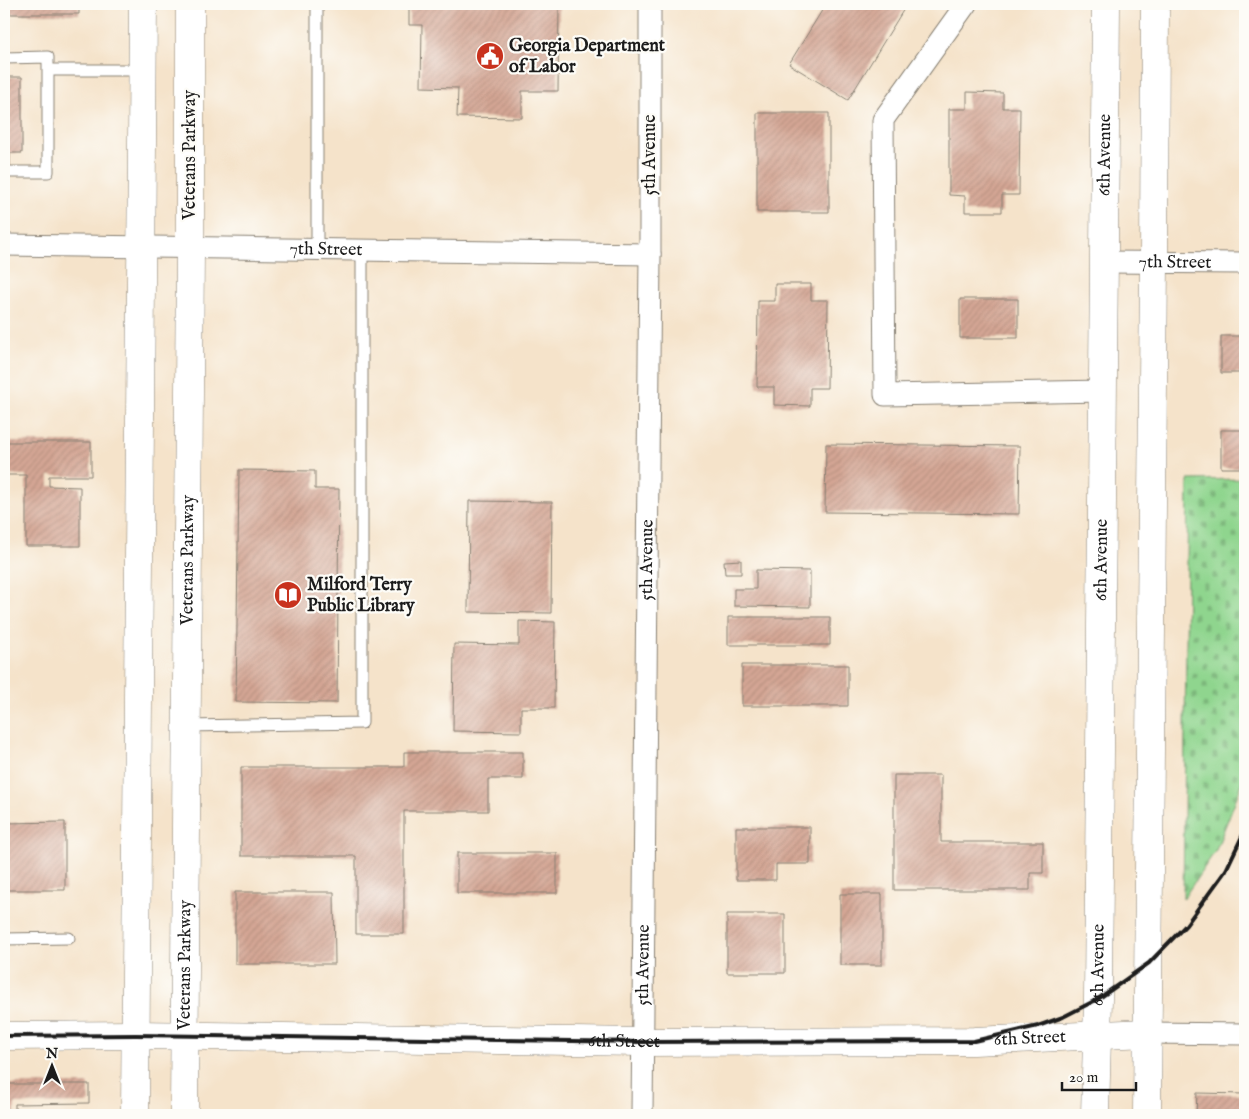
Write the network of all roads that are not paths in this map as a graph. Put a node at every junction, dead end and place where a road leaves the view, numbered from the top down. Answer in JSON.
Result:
{"nodes":[{"id":1,"x":143,"y":4,"type":"edge"},
{"id":2,"x":190,"y":4,"type":"edge"},
{"id":3,"x":317,"y":4,"type":"edge"},
{"id":4,"x":650,"y":4,"type":"edge"},
{"id":5,"x":966,"y":4,"type":"edge"},
{"id":6,"x":1106,"y":4,"type":"edge"},
{"id":7,"x":1155,"y":4,"type":"edge"},
{"id":8,"x":4,"y":58,"type":"edge"},
{"id":9,"x":48,"y":70,"type":"junction"},
{"id":10,"x":142,"y":70,"type":"junction"},
{"id":11,"x":4,"y":172,"type":"edge"},
{"id":12,"x":4,"y":245,"type":"edge"},
{"id":13,"x":141,"y":247,"type":"junction"},
{"id":14,"x":190,"y":249,"type":"junction"},
{"id":15,"x":317,"y":250,"type":"junction"},
{"id":16,"x":362,"y":251,"type":"junction"},
{"id":17,"x":650,"y":254,"type":"junction"},
{"id":18,"x":1104,"y":262,"type":"junction"},
{"id":19,"x":1154,"y":262,"type":"junction"},
{"id":20,"x":1245,"y":264,"type":"edge"},
{"id":21,"x":1103,"y":392,"type":"junction"},
{"id":22,"x":186,"y":726,"type":"junction"},
{"id":23,"x":69,"y":938,"type":"dead end"},
{"id":24,"x":4,"y":939,"type":"edge"},
{"id":25,"x":1147,"y":1033,"type":"junction"},
{"id":26,"x":1098,"y":1034,"type":"junction"},
{"id":27,"x":1245,"y":1034,"type":"edge"},
{"id":28,"x":136,"y":1035,"type":"junction"},
{"id":29,"x":4,"y":1036,"type":"edge"},
{"id":30,"x":184,"y":1036,"type":"junction"},
{"id":31,"x":642,"y":1042,"type":"junction"},
{"id":32,"x":136,"y":1115,"type":"edge"},
{"id":33,"x":184,"y":1115,"type":"edge"},
{"id":34,"x":642,"y":1115,"type":"edge"},
{"id":35,"x":1095,"y":1115,"type":"edge"},
{"id":36,"x":1147,"y":1115,"type":"edge"}],
"edges":[{"from":1,"to":10,"type":"main road"},
{"from":2,"to":14,"type":"main road","name":"Veterans Parkway"},
{"from":3,"to":15,"type":"lane"},
{"from":4,"to":17,"type":"street","name":"5th Avenue"},
{"from":5,"to":21,"type":"street"},
{"from":6,"to":18,"type":"main road","name":"6th Avenue"},
{"from":7,"to":19,"type":"main road"},
{"from":8,"to":9,"type":"lane"},
{"from":9,"to":10,"type":"lane"},
{"from":9,"to":11,"type":"lane"},
{"from":10,"to":13,"type":"main road"},
{"from":12,"to":13,"type":"street","name":"7th Street"},
{"from":13,"to":14,"type":"street","name":"7th Street"},
{"from":13,"to":28,"type":"main road"},
{"from":14,"to":15,"type":"street","name":"7th Street"},
{"from":14,"to":22,"type":"main road","name":"Veterans Parkway"},
{"from":15,"to":16,"type":"street","name":"7th Street"},
{"from":16,"to":17,"type":"street","name":"7th Street"},
{"from":16,"to":22,"type":"lane"},
{"from":17,"to":31,"type":"street","name":"5th Avenue"},
{"from":18,"to":19,"type":"street","name":"7th Street"},
{"from":18,"to":21,"type":"main road","name":"6th Avenue"},
{"from":19,"to":20,"type":"street","name":"7th Street"},
{"from":19,"to":25,"type":"main road"},
{"from":21,"to":26,"type":"main road","name":"6th Avenue"},
{"from":22,"to":30,"type":"main road","name":"Veterans Parkway"},
{"from":23,"to":24,"type":"lane"},
{"from":25,"to":26,"type":"main road","name":"6th Street"},
{"from":25,"to":27,"type":"street","name":"6th Street"},
{"from":25,"to":36,"type":"main road"},
{"from":26,"to":31,"type":"main road","name":"6th Street"},
{"from":26,"to":35,"type":"main road","name":"6th Avenue"},
{"from":28,"to":29,"type":"main road","name":"6th Street"},
{"from":28,"to":30,"type":"main road","name":"6th Street"},
{"from":28,"to":32,"type":"main road"},
{"from":30,"to":31,"type":"main road","name":"6th Street"},
{"from":30,"to":33,"type":"main road","name":"Veterans Parkway"},
{"from":31,"to":34,"type":"street","name":"5th Avenue"}]}
